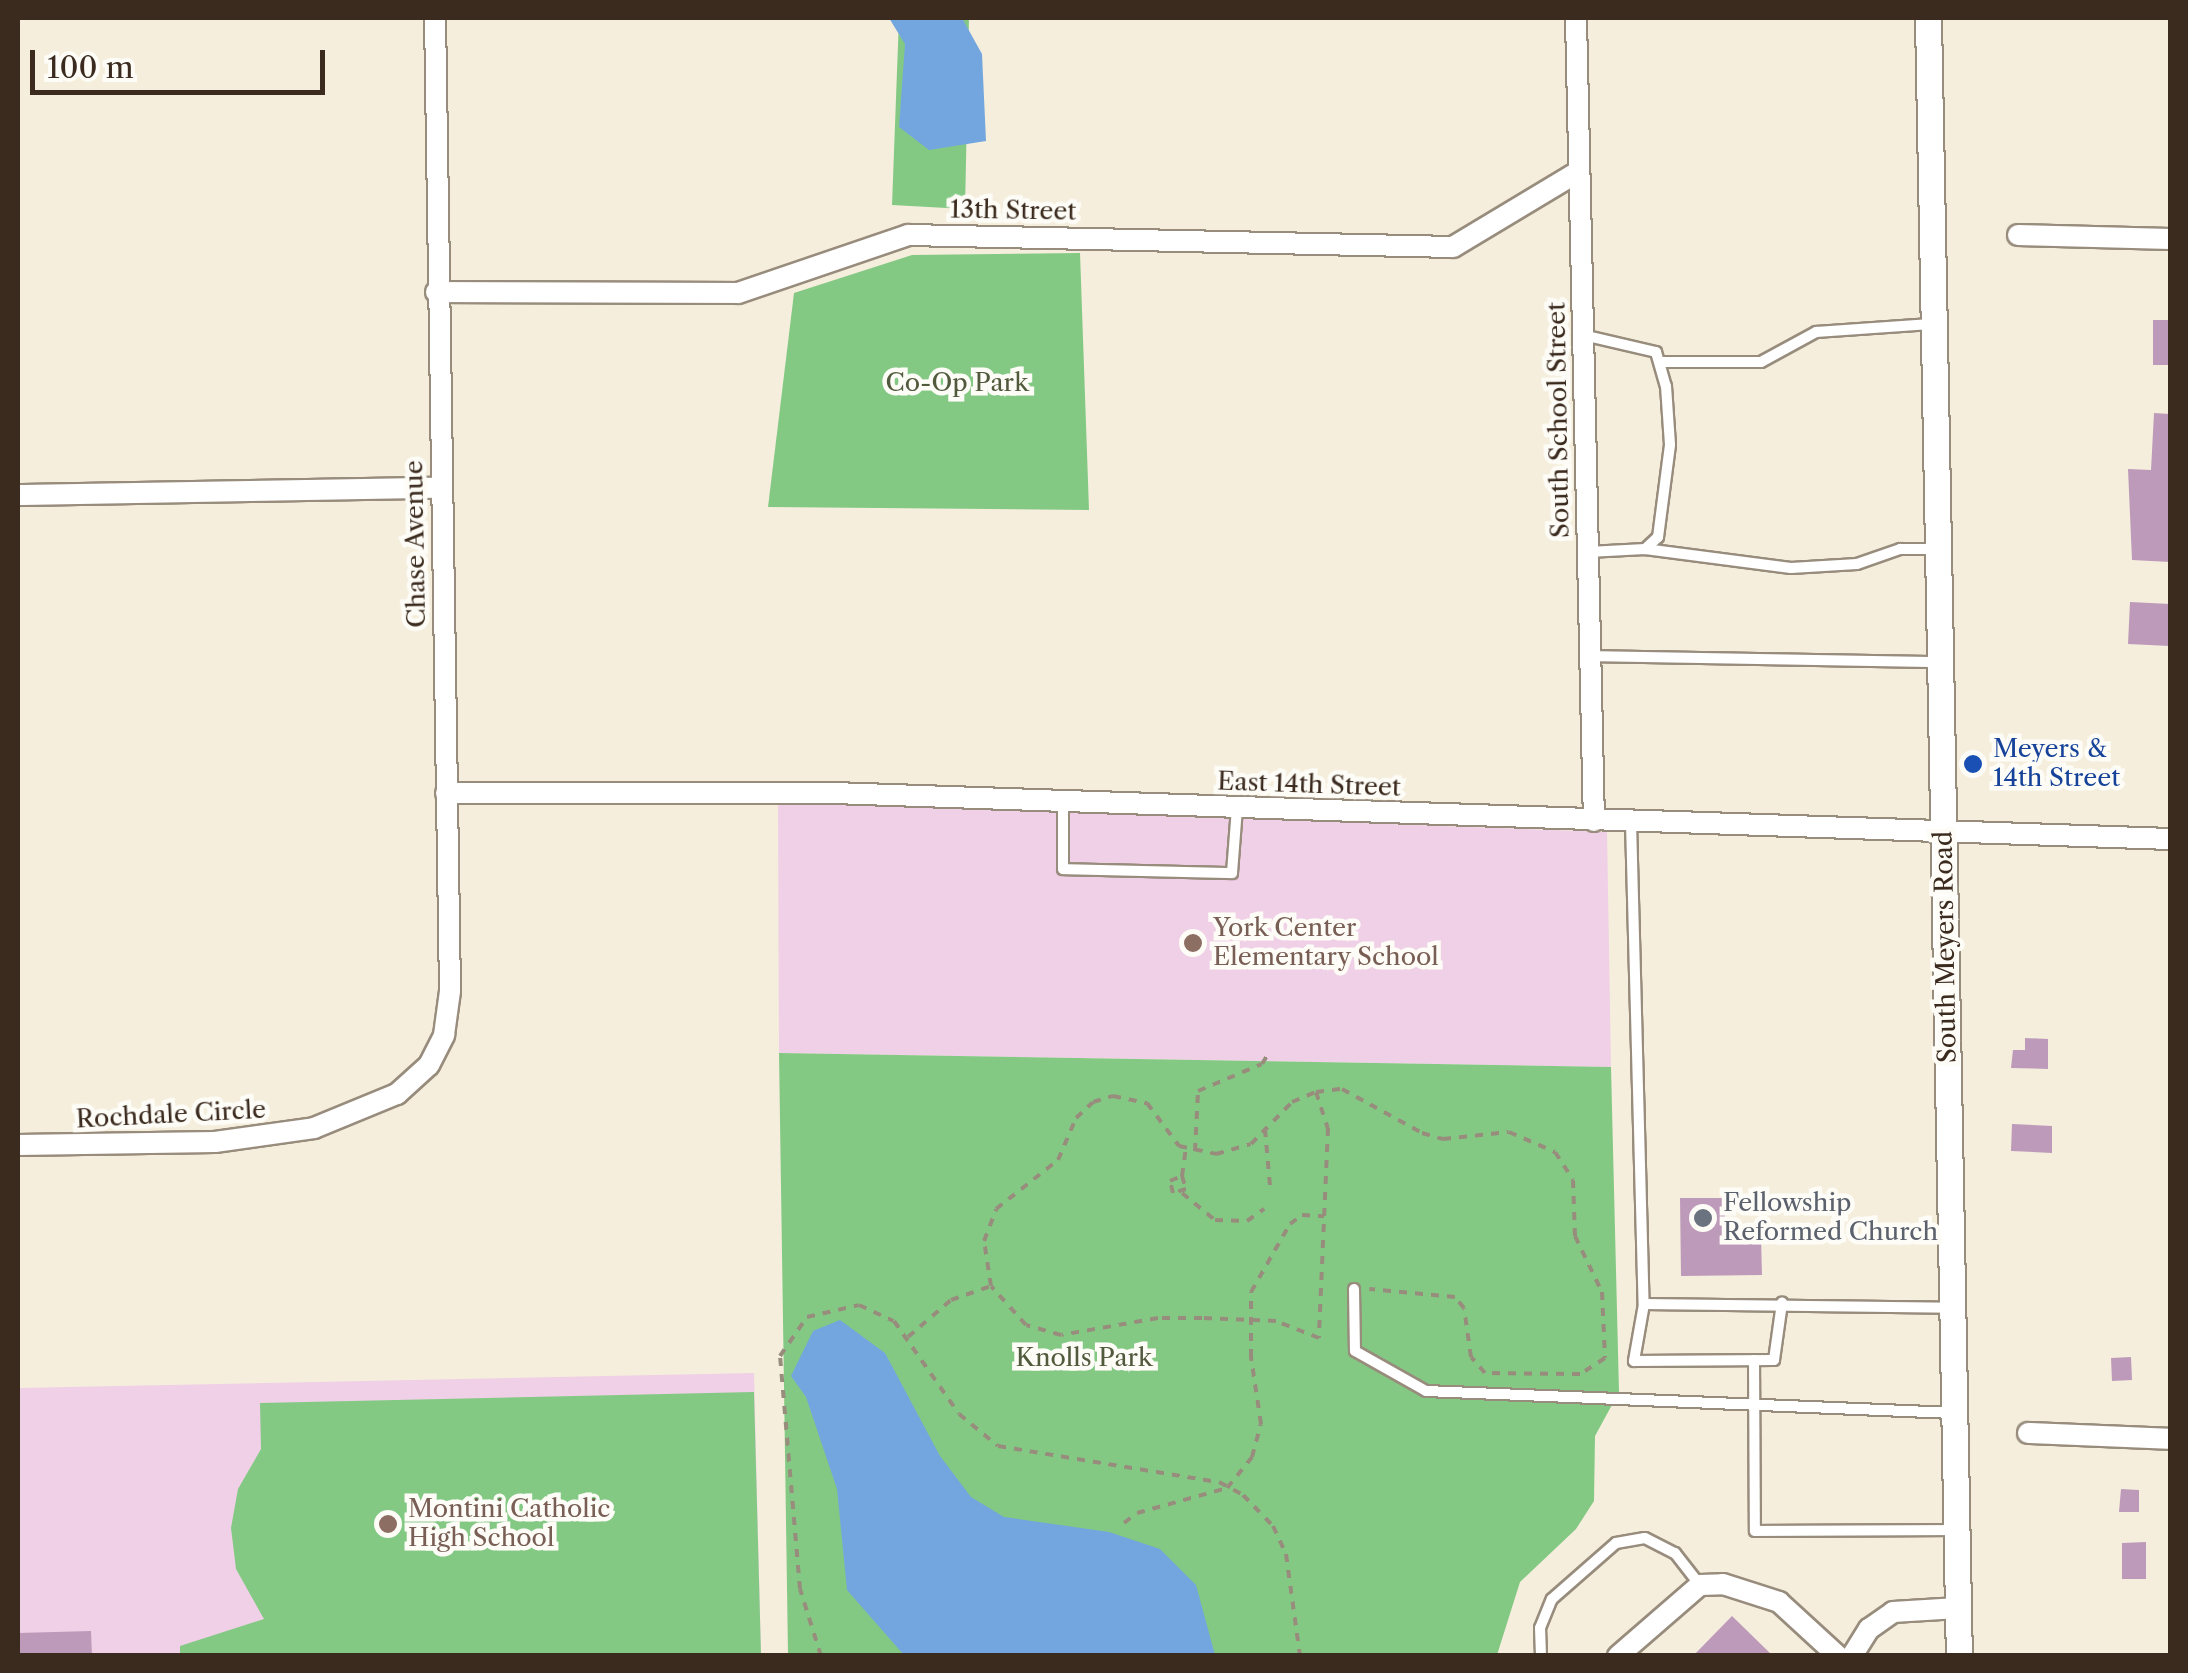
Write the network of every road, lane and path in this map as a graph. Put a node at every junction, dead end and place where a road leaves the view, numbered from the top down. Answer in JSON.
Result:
{"nodes":[{"id":1,"x":435,"y":18,"type":"edge"},
{"id":2,"x":1576,"y":18,"type":"edge"},
{"id":3,"x":1928,"y":18,"type":"edge"},
{"id":4,"x":1578,"y":172,"type":"junction"},
{"id":5,"x":2018,"y":235,"type":"dead end"},
{"id":6,"x":2170,"y":238,"type":"edge"},
{"id":7,"x":436,"y":292,"type":"junction"},
{"id":8,"x":1938,"y":324,"type":"junction"},
{"id":9,"x":1582,"y":335,"type":"junction"},
{"id":10,"x":1662,"y":362,"type":"junction"},
{"id":11,"x":439,"y":488,"type":"junction"},
{"id":12,"x":18,"y":495,"type":"edge"},
{"id":13,"x":1644,"y":549,"type":"junction"},
{"id":14,"x":1940,"y":549,"type":"junction"},
{"id":15,"x":1587,"y":552,"type":"junction"},
{"id":16,"x":1590,"y":656,"type":"junction"},
{"id":17,"x":1942,"y":662,"type":"junction"},
{"id":18,"x":446,"y":792,"type":"junction"},
{"id":19,"x":1063,"y":802,"type":"junction"},
{"id":20,"x":1236,"y":808,"type":"junction"},
{"id":21,"x":1594,"y":821,"type":"junction"},
{"id":22,"x":1631,"y":822,"type":"junction"},
{"id":23,"x":1944,"y":830,"type":"junction"},
{"id":24,"x":2170,"y":840,"type":"edge"},
{"id":25,"x":1268,"y":1054,"type":"dead end"},
{"id":26,"x":428,"y":1066,"type":"joint"},
{"id":27,"x":1316,"y":1092,"type":"junction"},
{"id":28,"x":1265,"y":1128,"type":"junction"},
{"id":29,"x":18,"y":1146,"type":"edge"},
{"id":30,"x":1186,"y":1148,"type":"junction"},
{"id":31,"x":1195,"y":1151,"type":"junction"},
{"id":32,"x":1182,"y":1176,"type":"junction"},
{"id":33,"x":1270,"y":1186,"type":"dead end"},
{"id":34,"x":1182,"y":1193,"type":"junction"},
{"id":35,"x":1264,"y":1210,"type":"dead end"},
{"id":36,"x":1324,"y":1216,"type":"junction"},
{"id":37,"x":992,"y":1286,"type":"junction"},
{"id":38,"x":1354,"y":1289,"type":"joint"},
{"id":39,"x":1782,"y":1303,"type":"junction"},
{"id":40,"x":1644,"y":1304,"type":"junction"},
{"id":41,"x":1953,"y":1308,"type":"junction"},
{"id":42,"x":1249,"y":1320,"type":"junction"},
{"id":43,"x":906,"y":1339,"type":"junction"},
{"id":44,"x":1754,"y":1360,"type":"junction"},
{"id":45,"x":1754,"y":1406,"type":"junction"},
{"id":46,"x":1955,"y":1413,"type":"junction"},
{"id":47,"x":2028,"y":1433,"type":"dead end"},
{"id":48,"x":2170,"y":1438,"type":"edge"},
{"id":49,"x":1227,"y":1488,"type":"junction"},
{"id":50,"x":1124,"y":1524,"type":"dead end"},
{"id":51,"x":1956,"y":1530,"type":"junction"},
{"id":52,"x":1700,"y":1585,"type":"junction"},
{"id":53,"x":1958,"y":1608,"type":"junction"},
{"id":54,"x":821,"y":1656,"type":"edge"},
{"id":55,"x":1300,"y":1656,"type":"edge"},
{"id":56,"x":1541,"y":1656,"type":"edge"},
{"id":57,"x":1618,"y":1656,"type":"edge"},
{"id":58,"x":1838,"y":1656,"type":"edge"},
{"id":59,"x":1852,"y":1656,"type":"edge"},
{"id":60,"x":1959,"y":1656,"type":"edge"}],
"edges":[{"from":1,"to":7,"type":"street","name":"Chase Avenue"},
{"from":2,"to":4,"type":"street","name":"South School Street"},
{"from":3,"to":8,"type":"street","name":"South Meyers Road"},
{"from":4,"to":7,"type":"street","name":"13th Street"},
{"from":4,"to":9,"type":"street","name":"South School Street"},
{"from":5,"to":6,"type":"street"},
{"from":7,"to":11,"type":"street","name":"Chase Avenue"},
{"from":8,"to":10,"type":"lane"},
{"from":8,"to":14,"type":"street","name":"South Meyers Road"},
{"from":9,"to":10,"type":"lane"},
{"from":9,"to":15,"type":"street","name":"South School Street"},
{"from":10,"to":13,"type":"lane"},
{"from":11,"to":12,"type":"street"},
{"from":11,"to":18,"type":"street","name":"Chase Avenue"},
{"from":13,"to":14,"type":"lane"},
{"from":13,"to":15,"type":"lane"},
{"from":14,"to":17,"type":"street","name":"South Meyers Road"},
{"from":15,"to":16,"type":"street","name":"South School Street"},
{"from":16,"to":17,"type":"lane"},
{"from":16,"to":21,"type":"street","name":"South School Street"},
{"from":17,"to":23,"type":"street","name":"South Meyers Road"},
{"from":18,"to":19,"type":"street","name":"East 14th Street"},
{"from":18,"to":26,"type":"street","name":"Chase Avenue"},
{"from":19,"to":20,"type":"street","name":"East 14th Street"},
{"from":19,"to":20,"type":"lane"},
{"from":20,"to":21,"type":"street","name":"East 14th Street"},
{"from":21,"to":22,"type":"street","name":"East 14th Street"},
{"from":22,"to":23,"type":"street","name":"East 14th Street"},
{"from":22,"to":40,"type":"lane"},
{"from":23,"to":24,"type":"street","name":"East 14th Street"},
{"from":23,"to":41,"type":"street","name":"South Meyers Road"},
{"from":25,"to":31,"type":"path"},
{"from":26,"to":29,"type":"street","name":"Rochdale Circle"},
{"from":27,"to":28,"type":"path"},
{"from":27,"to":36,"type":"path"},
{"from":27,"to":38,"type":"path"},
{"from":28,"to":31,"type":"path"},
{"from":28,"to":33,"type":"path"},
{"from":30,"to":31,"type":"path"},
{"from":30,"to":32,"type":"path"},
{"from":30,"to":37,"type":"path"},
{"from":32,"to":34,"type":"path"},
{"from":32,"to":34,"type":"path"},
{"from":34,"to":35,"type":"path"},
{"from":36,"to":42,"type":"path"},
{"from":36,"to":42,"type":"path"},
{"from":37,"to":42,"type":"path"},
{"from":37,"to":43,"type":"path"},
{"from":38,"to":45,"type":"lane"},
{"from":39,"to":40,"type":"lane"},
{"from":39,"to":41,"type":"lane"},
{"from":39,"to":44,"type":"lane"},
{"from":40,"to":44,"type":"lane"},
{"from":41,"to":46,"type":"street","name":"South Meyers Road"},
{"from":42,"to":49,"type":"path"},
{"from":43,"to":49,"type":"path"},
{"from":43,"to":54,"type":"path"},
{"from":44,"to":45,"type":"lane"},
{"from":45,"to":46,"type":"lane"},
{"from":45,"to":51,"type":"lane"},
{"from":46,"to":51,"type":"street","name":"South Meyers Road"},
{"from":47,"to":48,"type":"street"},
{"from":49,"to":50,"type":"path"},
{"from":49,"to":55,"type":"path"},
{"from":51,"to":53,"type":"street","name":"South Meyers Road"},
{"from":52,"to":56,"type":"lane"},
{"from":52,"to":57,"type":"street"},
{"from":52,"to":58,"type":"street"},
{"from":53,"to":59,"type":"street"},
{"from":53,"to":60,"type":"street","name":"South Meyers Road"}]}
